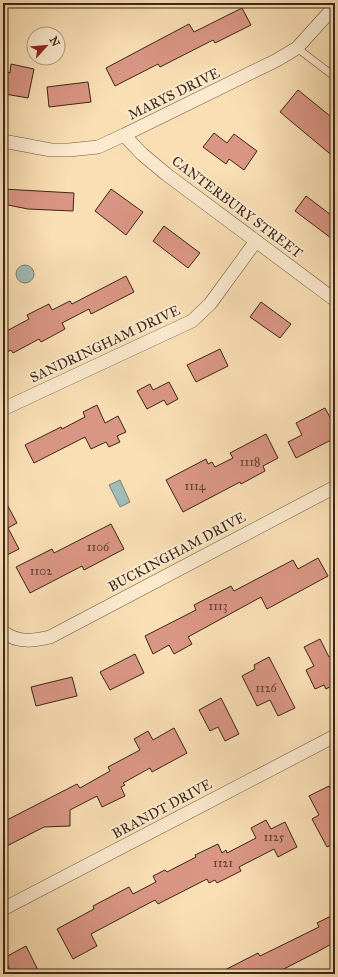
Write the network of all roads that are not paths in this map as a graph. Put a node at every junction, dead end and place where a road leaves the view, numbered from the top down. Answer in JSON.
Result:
{"nodes":[{"id":1,"x":335,"y":6,"type":"edge"},
{"id":2,"x":297,"y":48,"type":"junction"},
{"id":3,"x":335,"y":77,"type":"edge"},
{"id":4,"x":124,"y":136,"type":"junction"},
{"id":5,"x":3,"y":141,"type":"edge"},
{"id":6,"x":256,"y":241,"type":"junction"},
{"id":7,"x":335,"y":300,"type":"edge"},
{"id":8,"x":3,"y":409,"type":"edge"},
{"id":9,"x":335,"y":487,"type":"edge"},
{"id":10,"x":3,"y":632,"type":"edge"},
{"id":11,"x":335,"y":736,"type":"edge"},
{"id":12,"x":3,"y":909,"type":"edge"}],
"edges":[{"from":1,"to":2,"type":"street","name":"MARYS DRIVE"},
{"from":2,"to":3,"type":"lane"},
{"from":2,"to":4,"type":"street","name":"MARYS DRIVE"},
{"from":4,"to":5,"type":"street","name":"MARYS DRIVE"},
{"from":4,"to":6,"type":"street","name":"CANTERBURY STREET"},
{"from":6,"to":7,"type":"street","name":"CANTERBURY STREET"},
{"from":6,"to":8,"type":"street","name":"SANDRINGHAM DRIVE"},
{"from":9,"to":10,"type":"street","name":"BUCKINGHAM DRIVE"},
{"from":11,"to":12,"type":"street","name":"BRANDT DRIVE"}]}
